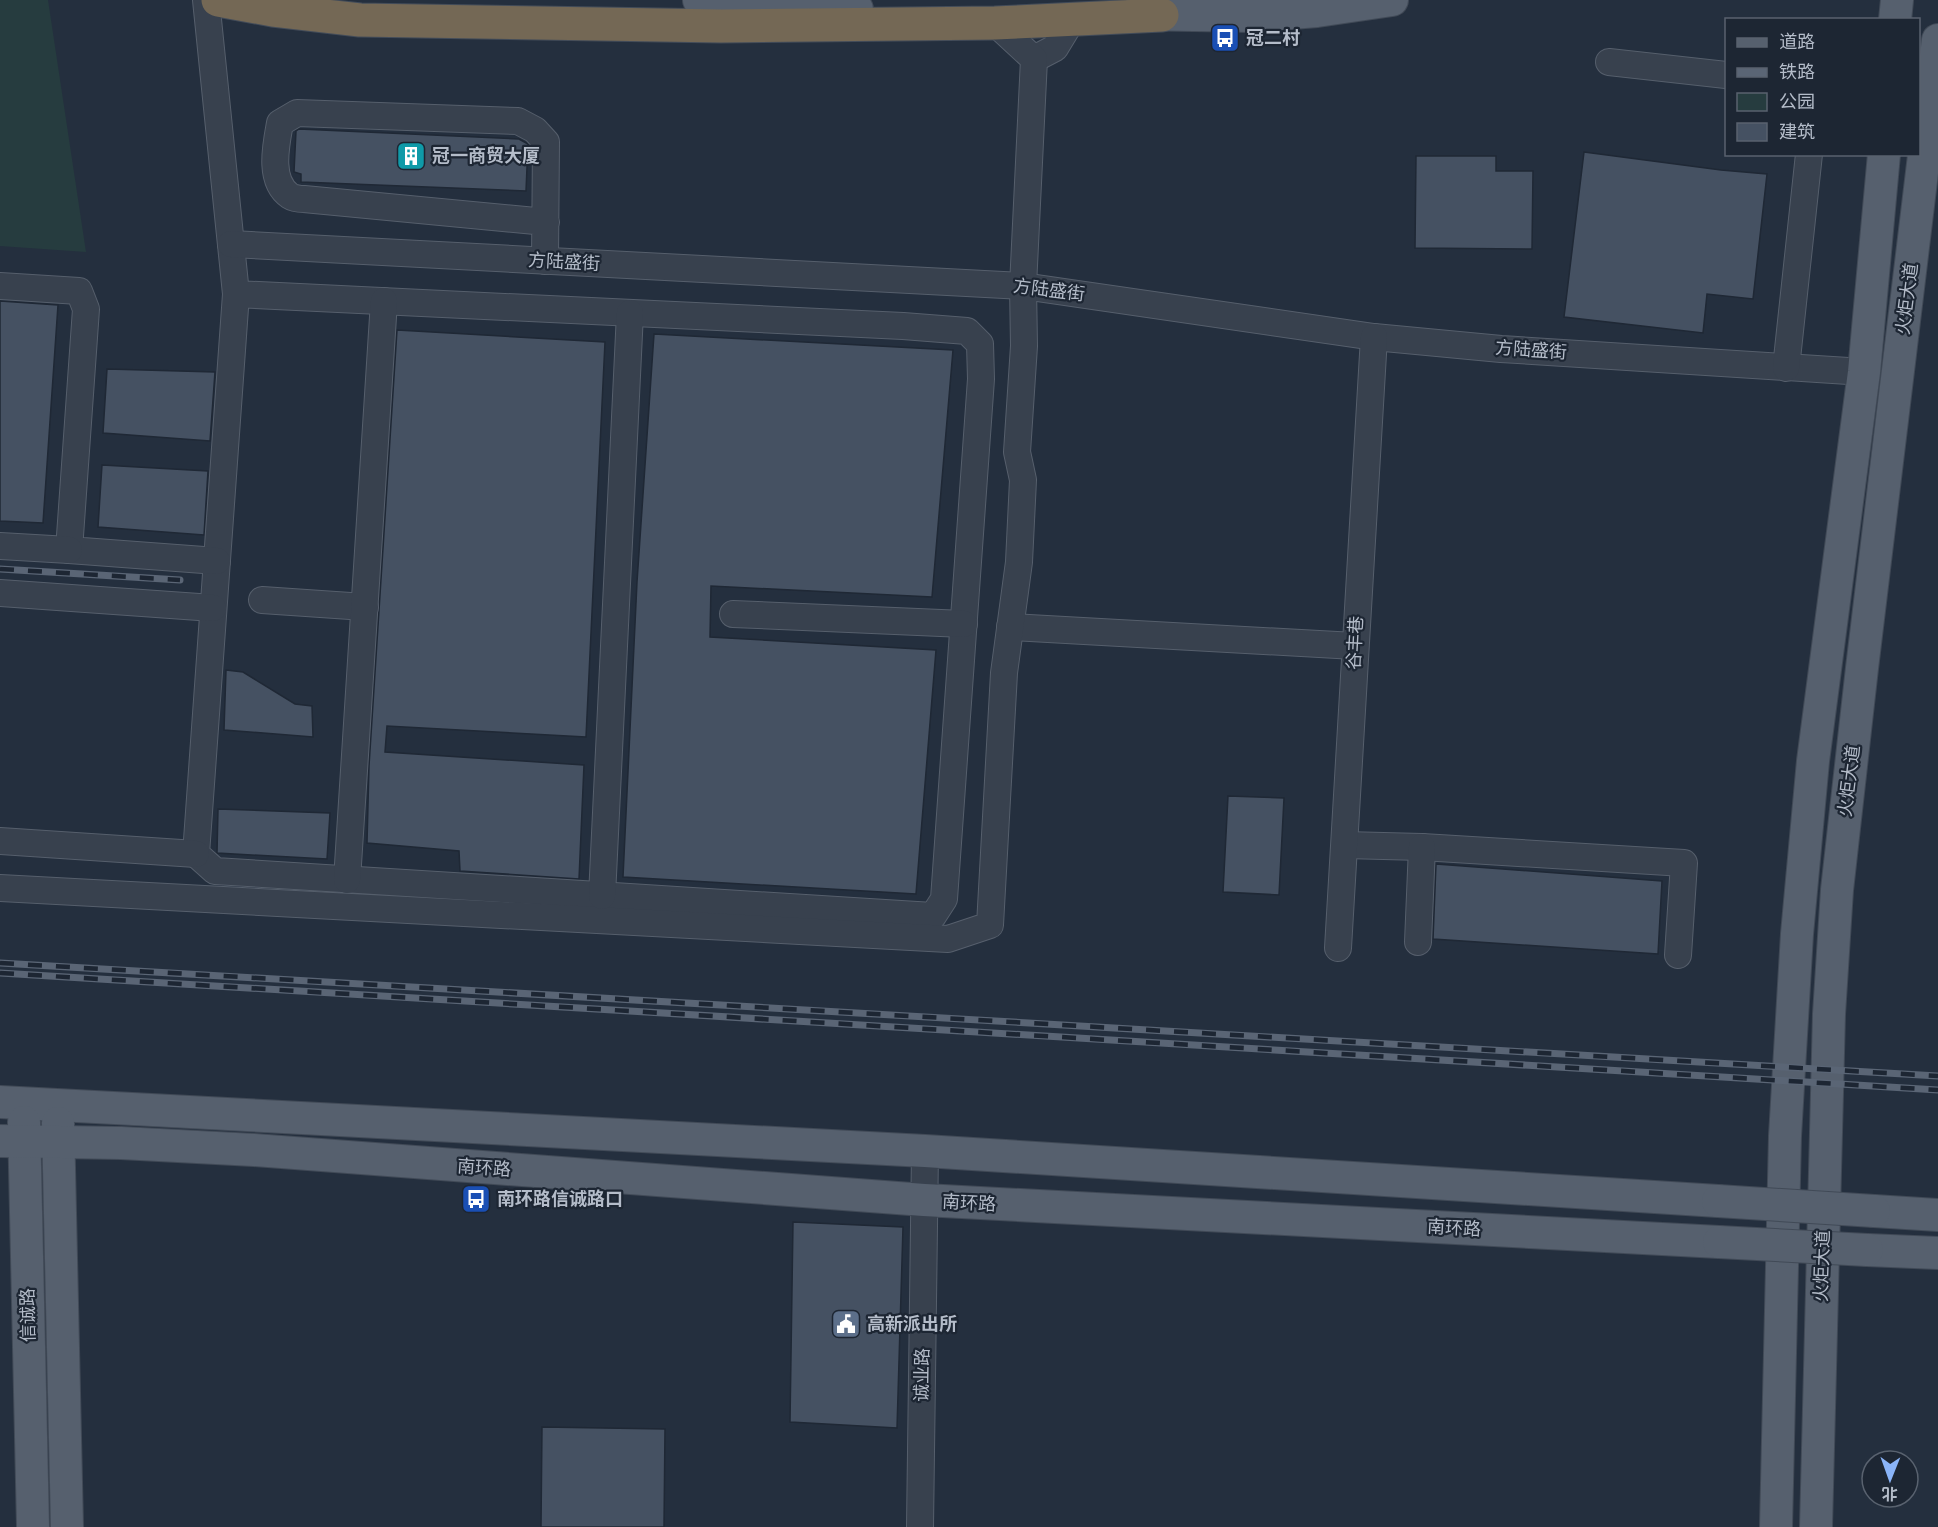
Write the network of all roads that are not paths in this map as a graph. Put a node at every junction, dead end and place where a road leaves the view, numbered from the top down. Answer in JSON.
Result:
{"nodes":[{"id":1,"x":206,"y":0,"type":"edge"},
{"id":2,"x":218,"y":0,"type":"edge"},
{"id":3,"x":699,"y":0,"type":"edge"},
{"id":4,"x":1392,"y":0,"type":"edge"},
{"id":5,"x":1897,"y":0,"type":"edge"},
{"id":6,"x":1162,"y":15,"type":"junction"},
{"id":7,"x":1895,"y":18,"type":"edge"},
{"id":8,"x":1072,"y":20,"type":"junction"},
{"id":9,"x":995,"y":23,"type":"junction"},
{"id":10,"x":1938,"y":40,"type":"edge"},
{"id":11,"x":1034,"y":59,"type":"junction"},
{"id":12,"x":1609,"y":62,"type":"dead end"},
{"id":13,"x":1725,"y":75,"type":"edge"},
{"id":14,"x":1809,"y":156,"type":"edge"},
{"id":15,"x":1884,"y":156,"type":"edge"},
{"id":16,"x":546,"y":222,"type":"junction"},
{"id":17,"x":231,"y":244,"type":"junction"},
{"id":18,"x":545,"y":261,"type":"junction"},
{"id":19,"x":0,"y":286,"type":"edge"},
{"id":20,"x":1023,"y":286,"type":"junction"},
{"id":21,"x":236,"y":294,"type":"junction"},
{"id":22,"x":384,"y":301,"type":"junction"},
{"id":23,"x":630,"y":313,"type":"junction"},
{"id":24,"x":1374,"y":337,"type":"junction"},
{"id":25,"x":1786,"y":368,"type":"junction"},
{"id":26,"x":1864,"y":372,"type":"junction"},
{"id":27,"x":0,"y":546,"type":"edge"},
{"id":28,"x":69,"y":550,"type":"junction"},
{"id":29,"x":217,"y":561,"type":"junction"},
{"id":30,"x":0,"y":593,"type":"edge"},
{"id":31,"x":262,"y":600,"type":"dead end"},
{"id":32,"x":364,"y":607,"type":"junction"},
{"id":33,"x":213,"y":608,"type":"junction"},
{"id":34,"x":733,"y":614,"type":"dead end"},
{"id":35,"x":964,"y":624,"type":"junction"},
{"id":36,"x":1010,"y":627,"type":"junction"},
{"id":37,"x":1354,"y":646,"type":"junction"},
{"id":38,"x":0,"y":841,"type":"edge"},
{"id":39,"x":1345,"y":845,"type":"junction"},
{"id":40,"x":1422,"y":847,"type":"junction"},
{"id":41,"x":196,"y":855,"type":"junction"},
{"id":42,"x":347,"y":880,"type":"junction"},
{"id":43,"x":0,"y":888,"type":"edge"},
{"id":44,"x":602,"y":896,"type":"junction"},
{"id":45,"x":1418,"y":942,"type":"dead end"},
{"id":46,"x":1338,"y":948,"type":"dead end"},
{"id":47,"x":1678,"y":955,"type":"dead end"},
{"id":48,"x":12,"y":1102,"type":"edge"},
{"id":49,"x":57,"y":1104,"type":"junction"},
{"id":50,"x":12,"y":1142,"type":"edge"},
{"id":51,"x":58,"y":1142,"type":"junction"},
{"id":52,"x":925,"y":1151,"type":"junction"},
{"id":53,"x":924,"y":1200,"type":"junction"},
{"id":54,"x":1938,"y":1215,"type":"edge"},
{"id":55,"x":1938,"y":1253,"type":"edge"},
{"id":56,"x":33,"y":1527,"type":"edge"},
{"id":57,"x":66,"y":1527,"type":"edge"},
{"id":58,"x":920,"y":1527,"type":"edge"},
{"id":59,"x":1776,"y":1527,"type":"edge"},
{"id":60,"x":1816,"y":1527,"type":"edge"}],
"edges":[{"from":1,"to":17,"type":"street"},
{"from":2,"to":9,"type":"highway"},
{"from":3,"to":6,"type":"main road"},
{"from":4,"to":6,"type":"main road"},
{"from":5,"to":7,"type":"main road"},
{"from":6,"to":8,"type":"highway"},
{"from":8,"to":9,"type":"highway"},
{"from":8,"to":11,"type":"street"},
{"from":9,"to":11,"type":"street"},
{"from":10,"to":60,"type":"main road","name":"火炬大道"},
{"from":11,"to":20,"type":"street"},
{"from":12,"to":13,"type":"street"},
{"from":14,"to":25,"type":"street"},
{"from":15,"to":26,"type":"main road","name":"火炬大道"},
{"from":16,"to":16,"type":"street"},
{"from":16,"to":18,"type":"street"},
{"from":17,"to":18,"type":"street","name":"方陆盛街"},
{"from":17,"to":21,"type":"street"},
{"from":18,"to":20,"type":"street","name":"方陆盛街"},
{"from":19,"to":28,"type":"street"},
{"from":20,"to":24,"type":"street","name":"方陆盛街"},
{"from":20,"to":36,"type":"street"},
{"from":21,"to":22,"type":"street"},
{"from":21,"to":29,"type":"street"},
{"from":22,"to":23,"type":"street"},
{"from":22,"to":32,"type":"street"},
{"from":23,"to":35,"type":"street"},
{"from":23,"to":44,"type":"street"},
{"from":24,"to":25,"type":"street","name":"方陆盛街"},
{"from":24,"to":37,"type":"street","name":"谷丰巷"},
{"from":25,"to":26,"type":"street","name":"方陆盛街"},
{"from":26,"to":59,"type":"main road","name":"火炬大道"},
{"from":27,"to":28,"type":"street"},
{"from":28,"to":29,"type":"street"},
{"from":29,"to":33,"type":"street"},
{"from":30,"to":33,"type":"street"},
{"from":31,"to":32,"type":"street"},
{"from":32,"to":42,"type":"street"},
{"from":33,"to":41,"type":"street"},
{"from":34,"to":35,"type":"street"},
{"from":35,"to":44,"type":"street"},
{"from":36,"to":37,"type":"street"},
{"from":36,"to":43,"type":"street"},
{"from":37,"to":39,"type":"street","name":"谷丰巷"},
{"from":38,"to":41,"type":"street"},
{"from":39,"to":40,"type":"street"},
{"from":39,"to":46,"type":"street","name":"谷丰巷"},
{"from":40,"to":45,"type":"street"},
{"from":40,"to":47,"type":"street"},
{"from":41,"to":42,"type":"street"},
{"from":42,"to":44,"type":"street"},
{"from":48,"to":49,"type":"main road"},
{"from":48,"to":50,"type":"main road","name":"信诚路"},
{"from":49,"to":51,"type":"main road","name":"信诚路"},
{"from":49,"to":52,"type":"main road"},
{"from":50,"to":51,"type":"main road","name":"南环路"},
{"from":50,"to":56,"type":"main road","name":"信诚路"},
{"from":51,"to":53,"type":"main road","name":"南环路"},
{"from":51,"to":57,"type":"main road","name":"信诚路"},
{"from":52,"to":53,"type":"street","name":"诚业路"},
{"from":52,"to":54,"type":"main road","bridge":true},
{"from":53,"to":55,"type":"main road","name":"南环路","bridge":true},
{"from":53,"to":58,"type":"street","name":"诚业路"}]}
